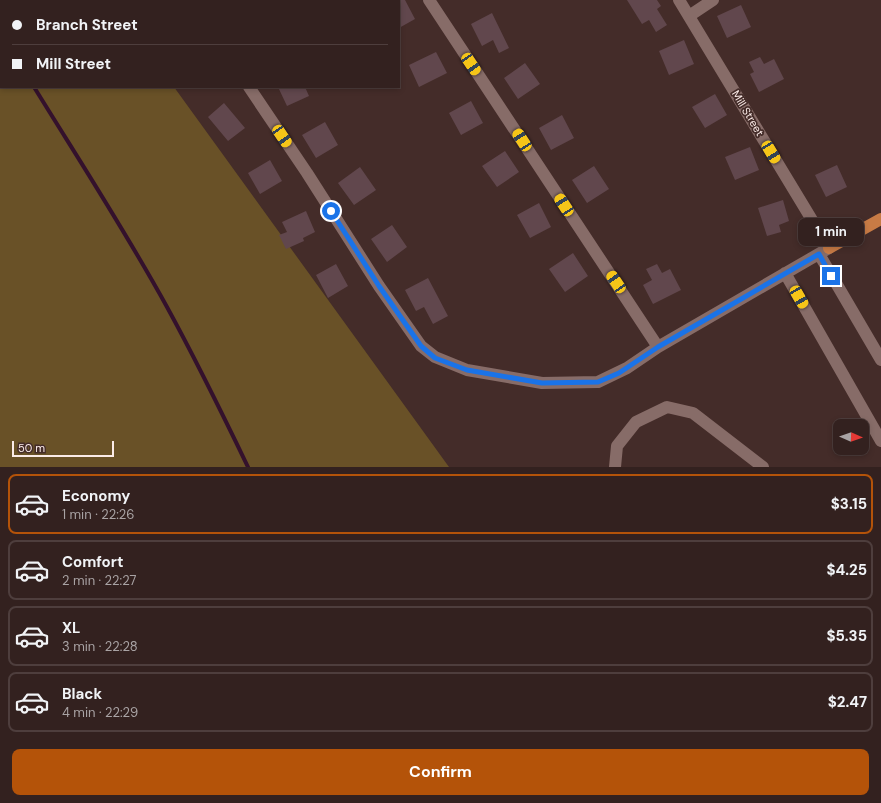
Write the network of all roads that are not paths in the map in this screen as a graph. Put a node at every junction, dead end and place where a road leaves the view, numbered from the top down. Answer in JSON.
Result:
{"nodes":[{"id":1,"x":429,"y":0,"type":"edge"},
{"id":2,"x":679,"y":0,"type":"edge"},
{"id":3,"x":713,"y":0,"type":"edge"},
{"id":4,"x":689,"y":16,"type":"junction"},
{"id":5,"x":250,"y":88,"type":"edge"},
{"id":6,"x":881,"y":220,"type":"edge"},
{"id":7,"x":824,"y":251,"type":"junction"},
{"id":8,"x":785,"y":273,"type":"junction"},
{"id":9,"x":658,"y":347,"type":"junction"},
{"id":10,"x":881,"y":360,"type":"edge"},
{"id":11,"x":881,"y":441,"type":"edge"},
{"id":12,"x":614,"y":467,"type":"edge"},
{"id":13,"x":762,"y":467,"type":"edge"}],
"edges":[{"from":1,"to":9,"type":"street"},
{"from":2,"to":4,"type":"street","name":"Mill Street"},
{"from":3,"to":4,"type":"street"},
{"from":4,"to":7,"type":"street","name":"Mill Street"},
{"from":5,"to":9,"type":"street"},
{"from":6,"to":7,"type":"main road"},
{"from":7,"to":8,"type":"street"},
{"from":7,"to":10,"type":"street","name":"Mill Street"},
{"from":8,"to":9,"type":"street"},
{"from":8,"to":11,"type":"street"},
{"from":12,"to":13,"type":"street"}]}
